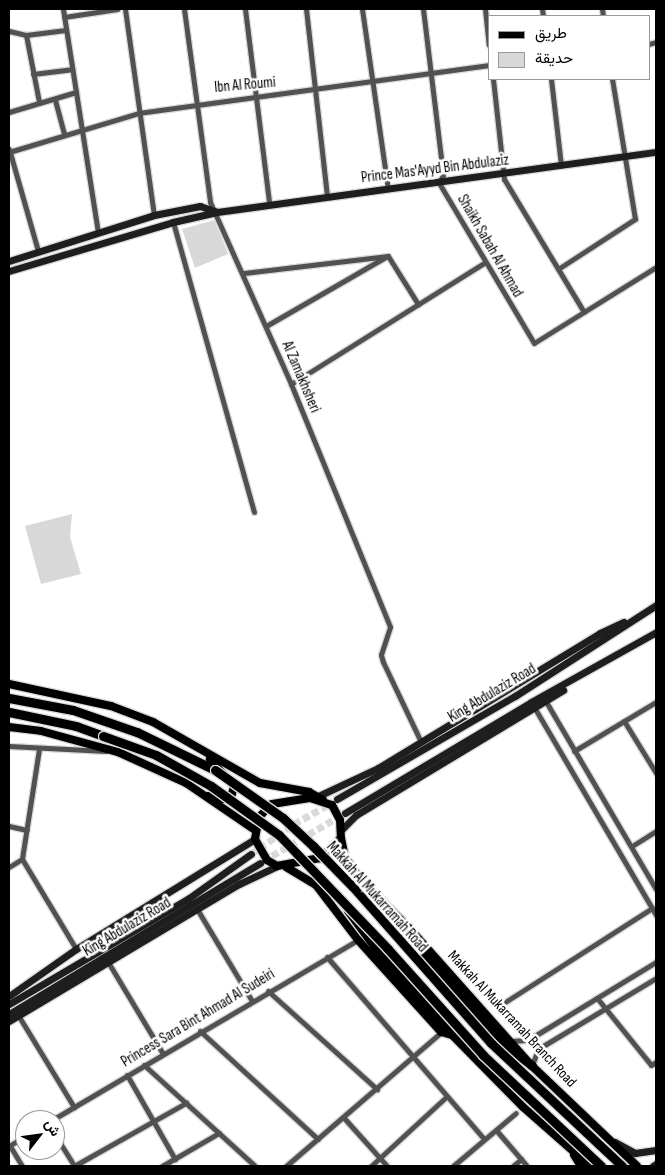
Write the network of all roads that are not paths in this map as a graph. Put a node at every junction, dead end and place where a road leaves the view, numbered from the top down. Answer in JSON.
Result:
{"nodes":[{"id":1,"x":63,"y":9,"type":"edge"},
{"id":2,"x":116,"y":9,"type":"edge"},
{"id":3,"x":124,"y":9,"type":"edge"},
{"id":4,"x":184,"y":9,"type":"edge"},
{"id":5,"x":245,"y":9,"type":"edge"},
{"id":6,"x":306,"y":9,"type":"edge"},
{"id":7,"x":362,"y":9,"type":"edge"},
{"id":8,"x":423,"y":9,"type":"edge"},
{"id":9,"x":485,"y":9,"type":"edge"},
{"id":10,"x":64,"y":16,"type":"junction"},
{"id":11,"x":66,"y":30,"type":"junction"},
{"id":12,"x":9,"y":31,"type":"edge"},
{"id":13,"x":26,"y":35,"type":"junction"},
{"id":14,"x":488,"y":36,"type":"edge"},
{"id":15,"x":488,"y":65,"type":"edge"},
{"id":16,"x":72,"y":69,"type":"junction"},
{"id":17,"x":430,"y":72,"type":"junction"},
{"id":18,"x":33,"y":74,"type":"junction"},
{"id":19,"x":493,"y":80,"type":"edge"},
{"id":20,"x":551,"y":80,"type":"edge"},
{"id":21,"x":612,"y":80,"type":"edge"},
{"id":22,"x":371,"y":81,"type":"junction"},
{"id":23,"x":316,"y":90,"type":"junction"},
{"id":24,"x":76,"y":92,"type":"junction"},
{"id":25,"x":256,"y":98,"type":"junction"},
{"id":26,"x":55,"y":100,"type":"junction"},
{"id":27,"x":40,"y":102,"type":"junction"},
{"id":28,"x":198,"y":102,"type":"junction"},
{"id":29,"x":9,"y":112,"type":"edge"},
{"id":30,"x":139,"y":113,"type":"junction"},
{"id":31,"x":81,"y":128,"type":"junction"},
{"id":32,"x":64,"y":134,"type":"junction"},
{"id":33,"x":9,"y":151,"type":"edge"},
{"id":34,"x":656,"y":152,"type":"edge"},
{"id":35,"x":624,"y":157,"type":"junction"},
{"id":36,"x":561,"y":165,"type":"junction"},
{"id":37,"x":505,"y":174,"type":"junction"},
{"id":38,"x":439,"y":183,"type":"junction"},
{"id":39,"x":388,"y":189,"type":"junction"},
{"id":40,"x":327,"y":196,"type":"junction"},
{"id":41,"x":269,"y":203,"type":"junction"},
{"id":42,"x":217,"y":212,"type":"junction"},
{"id":43,"x":154,"y":215,"type":"junction"},
{"id":44,"x":173,"y":222,"type":"junction"},
{"id":45,"x":98,"y":232,"type":"junction"},
{"id":46,"x":58,"y":245,"type":"junction"},
{"id":47,"x":38,"y":251,"type":"junction"},
{"id":48,"x":62,"y":255,"type":"junction"},
{"id":49,"x":388,"y":256,"type":"junction"},
{"id":50,"x":9,"y":261,"type":"edge"},
{"id":51,"x":484,"y":263,"type":"junction"},
{"id":52,"x":656,"y":267,"type":"edge"},
{"id":53,"x":558,"y":269,"type":"junction"},
{"id":54,"x":9,"y":271,"type":"edge"},
{"id":55,"x":244,"y":273,"type":"junction"},
{"id":56,"x":418,"y":304,"type":"junction"},
{"id":57,"x":584,"y":312,"type":"junction"},
{"id":58,"x":266,"y":326,"type":"junction"},
{"id":59,"x":290,"y":384,"type":"junction"},
{"id":60,"x":254,"y":512,"type":"dead end"},
{"id":61,"x":656,"y":605,"type":"edge"},
{"id":62,"x":633,"y":618,"type":"junction"},
{"id":63,"x":656,"y":632,"type":"edge"},
{"id":64,"x":635,"y":647,"type":"junction"},
{"id":65,"x":9,"y":684,"type":"edge"},
{"id":66,"x":9,"y":698,"type":"edge"},
{"id":67,"x":545,"y":700,"type":"junction"},
{"id":68,"x":656,"y":702,"type":"edge"},
{"id":69,"x":534,"y":707,"type":"junction"},
{"id":70,"x":9,"y":712,"type":"edge"},
{"id":71,"x":9,"y":717,"type":"edge"},
{"id":72,"x":40,"y":717,"type":"junction"},
{"id":73,"x":624,"y":721,"type":"junction"},
{"id":74,"x":9,"y":727,"type":"edge"},
{"id":75,"x":421,"y":742,"type":"junction"},
{"id":76,"x":9,"y":746,"type":"edge"},
{"id":77,"x":39,"y":749,"type":"junction"},
{"id":78,"x":201,"y":749,"type":"junction"},
{"id":79,"x":574,"y":751,"type":"junction"},
{"id":80,"x":118,"y":752,"type":"junction"},
{"id":81,"x":656,"y":774,"type":"edge"},
{"id":82,"x":204,"y":795,"type":"junction"},
{"id":83,"x":318,"y":799,"type":"junction"},
{"id":84,"x":337,"y":800,"type":"tunnel mouth"},
{"id":85,"x":345,"y":813,"type":"tunnel mouth"},
{"id":86,"x":9,"y":826,"type":"edge"},
{"id":87,"x":27,"y":830,"type":"junction"},
{"id":88,"x":255,"y":830,"type":"junction"},
{"id":89,"x":656,"y":831,"type":"edge"},
{"id":90,"x":341,"y":834,"type":"junction"},
{"id":91,"x":255,"y":839,"type":"junction"},
{"id":92,"x":632,"y":846,"type":"junction"},
{"id":93,"x":251,"y":854,"type":"tunnel mouth"},
{"id":94,"x":22,"y":859,"type":"junction"},
{"id":95,"x":260,"y":863,"type":"tunnel mouth"},
{"id":96,"x":9,"y":867,"type":"edge"},
{"id":97,"x":282,"y":867,"type":"junction"},
{"id":98,"x":353,"y":887,"type":"junction"},
{"id":99,"x":656,"y":889,"type":"edge"},
{"id":100,"x":336,"y":893,"type":"junction"},
{"id":101,"x":652,"y":908,"type":"junction"},
{"id":102,"x":198,"y":909,"type":"junction"},
{"id":103,"x":656,"y":915,"type":"edge"},
{"id":104,"x":358,"y":940,"type":"junction"},
{"id":105,"x":76,"y":949,"type":"junction"},
{"id":106,"x":327,"y":957,"type":"junction"},
{"id":107,"x":108,"y":962,"type":"junction"},
{"id":108,"x":656,"y":962,"type":"edge"},
{"id":109,"x":656,"y":978,"type":"edge"},
{"id":110,"x":268,"y":991,"type":"junction"},
{"id":111,"x":9,"y":996,"type":"edge"},
{"id":112,"x":597,"y":998,"type":"junction"},
{"id":113,"x":252,"y":1001,"type":"junction"},
{"id":114,"x":9,"y":1004,"type":"edge"},
{"id":115,"x":502,"y":1004,"type":"dead end"},
{"id":116,"x":606,"y":1010,"type":"junction"},
{"id":117,"x":9,"y":1014,"type":"edge"},
{"id":118,"x":18,"y":1015,"type":"junction"},
{"id":119,"x":9,"y":1021,"type":"edge"},
{"id":120,"x":200,"y":1031,"type":"junction"},
{"id":121,"x":441,"y":1032,"type":"junction"},
{"id":122,"x":452,"y":1035,"type":"junction"},
{"id":123,"x":532,"y":1038,"type":"junction"},
{"id":124,"x":510,"y":1041,"type":"junction"},
{"id":125,"x":539,"y":1048,"type":"junction"},
{"id":126,"x":163,"y":1054,"type":"junction"},
{"id":127,"x":414,"y":1057,"type":"junction"},
{"id":128,"x":654,"y":1064,"type":"edge"},
{"id":129,"x":144,"y":1065,"type":"junction"},
{"id":130,"x":532,"y":1066,"type":"junction"},
{"id":131,"x":127,"y":1075,"type":"junction"},
{"id":132,"x":377,"y":1089,"type":"junction"},
{"id":133,"x":447,"y":1096,"type":"junction"},
{"id":134,"x":186,"y":1103,"type":"junction"},
{"id":135,"x":74,"y":1107,"type":"junction"},
{"id":136,"x":65,"y":1112,"type":"edge"},
{"id":137,"x":516,"y":1113,"type":"dead end"},
{"id":138,"x":344,"y":1118,"type":"junction"},
{"id":139,"x":152,"y":1120,"type":"junction"},
{"id":140,"x":496,"y":1130,"type":"junction"},
{"id":141,"x":219,"y":1133,"type":"junction"},
{"id":142,"x":318,"y":1139,"type":"junction"},
{"id":143,"x":484,"y":1139,"type":"junction"},
{"id":144,"x":612,"y":1141,"type":"junction"},
{"id":145,"x":564,"y":1142,"type":"junction"},
{"id":146,"x":9,"y":1146,"type":"edge"},
{"id":147,"x":656,"y":1150,"type":"edge"},
{"id":148,"x":65,"y":1151,"type":"edge"},
{"id":149,"x":380,"y":1158,"type":"junction"},
{"id":150,"x":175,"y":1159,"type":"junction"},
{"id":151,"x":521,"y":1159,"type":"junction"},
{"id":152,"x":656,"y":1164,"type":"edge"},
{"id":153,"x":22,"y":1166,"type":"edge"},
{"id":154,"x":74,"y":1166,"type":"edge"},
{"id":155,"x":162,"y":1166,"type":"edge"},
{"id":156,"x":254,"y":1166,"type":"edge"},
{"id":157,"x":286,"y":1166,"type":"edge"},
{"id":158,"x":371,"y":1166,"type":"edge"},
{"id":159,"x":387,"y":1166,"type":"edge"},
{"id":160,"x":453,"y":1166,"type":"edge"},
{"id":161,"x":512,"y":1166,"type":"edge"},
{"id":162,"x":527,"y":1166,"type":"edge"},
{"id":163,"x":581,"y":1166,"type":"edge"},
{"id":164,"x":590,"y":1166,"type":"edge"},
{"id":165,"x":601,"y":1166,"type":"edge"},
{"id":166,"x":622,"y":1166,"type":"edge"},
{"id":167,"x":637,"y":1166,"type":"edge"},
{"id":168,"x":652,"y":1166,"type":"edge"}],
"edges":[{"from":1,"to":10,"type":"street"},
{"from":2,"to":10,"type":"street"},
{"from":3,"to":30,"type":"street"},
{"from":4,"to":28,"type":"street","name":"Al Zamakhsheri"},
{"from":5,"to":25,"type":"street"},
{"from":6,"to":23,"type":"street"},
{"from":7,"to":22,"type":"street"},
{"from":8,"to":17,"type":"street","name":"Shaikh Sabah Al Ahmad"},
{"from":9,"to":14,"type":"street"},
{"from":10,"to":11,"type":"street"},
{"from":11,"to":13,"type":"street"},
{"from":11,"to":16,"type":"street"},
{"from":12,"to":13,"type":"street"},
{"from":13,"to":18,"type":"street"},
{"from":15,"to":17,"type":"street","name":"Ibn Al Roumi"},
{"from":16,"to":18,"type":"street"},
{"from":16,"to":24,"type":"street"},
{"from":17,"to":22,"type":"street","name":"Ibn Al Roumi"},
{"from":17,"to":38,"type":"street","name":"Shaikh Sabah Al Ahmad"},
{"from":18,"to":27,"type":"street"},
{"from":19,"to":37,"type":"street"},
{"from":20,"to":36,"type":"street"},
{"from":21,"to":35,"type":"street"},
{"from":22,"to":23,"type":"street","name":"Ibn Al Roumi"},
{"from":22,"to":39,"type":"street"},
{"from":23,"to":25,"type":"street","name":"Ibn Al Roumi"},
{"from":23,"to":40,"type":"street"},
{"from":24,"to":26,"type":"street"},
{"from":24,"to":31,"type":"street"},
{"from":25,"to":28,"type":"street","name":"Ibn Al Roumi"},
{"from":25,"to":41,"type":"street"},
{"from":26,"to":27,"type":"street"},
{"from":26,"to":32,"type":"street"},
{"from":27,"to":29,"type":"street"},
{"from":28,"to":30,"type":"street","name":"Ibn Al Roumi"},
{"from":28,"to":42,"type":"street","name":"Al Zamakhsheri"},
{"from":30,"to":31,"type":"street","name":"Ibn Al Roumi"},
{"from":30,"to":43,"type":"street"},
{"from":31,"to":32,"type":"street","name":"Ibn Al Roumi"},
{"from":31,"to":45,"type":"street"},
{"from":32,"to":33,"type":"street","name":"Ibn Al Roumi"},
{"from":33,"to":47,"type":"street"},
{"from":34,"to":35,"type":"main road","name":"Prince Mas'Ayyd Bin Abdulaziz"},
{"from":35,"to":36,"type":"main road","name":"Prince Mas'Ayyd Bin Abdulaziz"},
{"from":35,"to":53,"type":"street"},
{"from":36,"to":37,"type":"main road","name":"Prince Mas'Ayyd Bin Abdulaziz"},
{"from":37,"to":38,"type":"main road","name":"Prince Mas'Ayyd Bin Abdulaziz"},
{"from":37,"to":53,"type":"street"},
{"from":38,"to":39,"type":"main road","name":"Prince Mas'Ayyd Bin Abdulaziz"},
{"from":38,"to":51,"type":"street","name":"Shaikh Sabah Al Ahmad"},
{"from":39,"to":40,"type":"main road","name":"Prince Mas'Ayyd Bin Abdulaziz"},
{"from":40,"to":41,"type":"main road","name":"Prince Mas'Ayyd Bin Abdulaziz"},
{"from":41,"to":42,"type":"main road","name":"Prince Mas'Ayyd Bin Abdulaziz"},
{"from":42,"to":43,"type":"main road"},
{"from":42,"to":44,"type":"main road","name":"Prince Mas'Ayyd Bin Abdulaziz"},
{"from":42,"to":55,"type":"street","name":"Al Zamakhsheri"},
{"from":43,"to":45,"type":"main road"},
{"from":44,"to":48,"type":"main road","name":"Prince Mas'Ayyd Bin Abdulaziz"},
{"from":44,"to":60,"type":"street"},
{"from":45,"to":46,"type":"main road"},
{"from":46,"to":47,"type":"main road"},
{"from":46,"to":48,"type":"main road"},
{"from":47,"to":50,"type":"main road"},
{"from":48,"to":54,"type":"main road","name":"Prince Mas'Ayyd Bin Abdulaziz"},
{"from":49,"to":55,"type":"street"},
{"from":49,"to":56,"type":"street"},
{"from":49,"to":58,"type":"street"},
{"from":51,"to":56,"type":"street"},
{"from":51,"to":57,"type":"street","name":"Shaikh Sabah Al Ahmad"},
{"from":52,"to":57,"type":"street"},
{"from":53,"to":57,"type":"street"},
{"from":55,"to":58,"type":"street","name":"Al Zamakhsheri"},
{"from":56,"to":59,"type":"street"},
{"from":58,"to":59,"type":"street","name":"Al Zamakhsheri"},
{"from":59,"to":75,"type":"street","name":"Al Zamakhsheri"},
{"from":61,"to":62,"type":"main road","name":"King Abdulaziz Road"},
{"from":62,"to":75,"type":"main road"},
{"from":62,"to":84,"type":"main road","name":"King Abdulaziz Road"},
{"from":63,"to":64,"type":"main road","name":"King Abdulaziz Road"},
{"from":64,"to":67,"type":"main road"},
{"from":64,"to":85,"type":"main road","name":"King Abdulaziz Road"},
{"from":65,"to":78,"type":"main road"},
{"from":66,"to":98,"type":"highway","name":"Makkah Al Mukarramah Road","bridge":true},
{"from":67,"to":69,"type":"main road"},
{"from":67,"to":79,"type":"street"},
{"from":68,"to":73,"type":"street"},
{"from":69,"to":90,"type":"main road"},
{"from":69,"to":101,"type":"street"},
{"from":70,"to":72,"type":"highway","name":"Makkah Al Mukarramah Road"},
{"from":71,"to":72,"type":"highway"},
{"from":72,"to":100,"type":"highway","name":"Makkah Al Mukarramah Road","bridge":true},
{"from":73,"to":79,"type":"street"},
{"from":73,"to":81,"type":"street"},
{"from":74,"to":80,"type":"main road"},
{"from":75,"to":83,"type":"main road"},
{"from":76,"to":77,"type":"street"},
{"from":77,"to":80,"type":"street"},
{"from":77,"to":87,"type":"street"},
{"from":78,"to":82,"type":"main road"},
{"from":78,"to":83,"type":"main road"},
{"from":79,"to":92,"type":"street"},
{"from":80,"to":82,"type":"main road"},
{"from":82,"to":88,"type":"main road"},
{"from":83,"to":88,"type":"main road"},
{"from":83,"to":90,"type":"main road"},
{"from":86,"to":87,"type":"street"},
{"from":87,"to":94,"type":"street"},
{"from":88,"to":91,"type":"main road"},
{"from":89,"to":92,"type":"street"},
{"from":90,"to":97,"type":"main road"},
{"from":90,"to":124,"type":"main road","name":"Makkah Al Mukarramah Branch Road"},
{"from":91,"to":97,"type":"main road"},
{"from":91,"to":105,"type":"main road"},
{"from":92,"to":99,"type":"street"},
{"from":93,"to":114,"type":"main road","name":"King Abdulaziz Road"},
{"from":94,"to":96,"type":"street"},
{"from":94,"to":105,"type":"street"},
{"from":95,"to":117,"type":"main road","name":"King Abdulaziz Road"},
{"from":97,"to":102,"type":"main road"},
{"from":97,"to":104,"type":"main road"},
{"from":98,"to":130,"type":"highway","bridge":true},
{"from":98,"to":166,"type":"highway","name":"Makkah Al Mukarramah Road","bridge":true},
{"from":100,"to":122,"type":"main road","bridge":true},
{"from":100,"to":165,"type":"highway","name":"Makkah Al Mukarramah Road","bridge":true},
{"from":101,"to":103,"type":"street"},
{"from":101,"to":115,"type":"street"},
{"from":102,"to":107,"type":"main road"},
{"from":102,"to":113,"type":"street"},
{"from":104,"to":106,"type":"street","name":"Princess Sara Bint Ahmad Al Sudeiri"},
{"from":104,"to":121,"type":"main road"},
{"from":105,"to":111,"type":"main road"},
{"from":106,"to":110,"type":"street","name":"Princess Sara Bint Ahmad Al Sudeiri"},
{"from":106,"to":127,"type":"street"},
{"from":107,"to":118,"type":"main road"},
{"from":107,"to":126,"type":"street"},
{"from":108,"to":112,"type":"street"},
{"from":109,"to":116,"type":"street"},
{"from":110,"to":113,"type":"street","name":"Princess Sara Bint Ahmad Al Sudeiri"},
{"from":110,"to":132,"type":"street"},
{"from":112,"to":116,"type":"street"},
{"from":112,"to":123,"type":"street"},
{"from":113,"to":120,"type":"street","name":"Princess Sara Bint Ahmad Al Sudeiri"},
{"from":116,"to":125,"type":"street"},
{"from":116,"to":128,"type":"street"},
{"from":118,"to":119,"type":"main road"},
{"from":118,"to":135,"type":"street"},
{"from":120,"to":126,"type":"street","name":"Princess Sara Bint Ahmad Al Sudeiri"},
{"from":120,"to":142,"type":"street"},
{"from":121,"to":122,"type":"main road"},
{"from":121,"to":127,"type":"street"},
{"from":122,"to":145,"type":"main road"},
{"from":123,"to":124,"type":"street"},
{"from":123,"to":125,"type":"street"},
{"from":124,"to":130,"type":"main road","name":"Makkah Al Mukarramah Branch Road"},
{"from":125,"to":130,"type":"street"},
{"from":126,"to":129,"type":"street","name":"Princess Sara Bint Ahmad Al Sudeiri"},
{"from":127,"to":132,"type":"street"},
{"from":127,"to":133,"type":"street"},
{"from":129,"to":131,"type":"street","name":"Princess Sara Bint Ahmad Al Sudeiri"},
{"from":129,"to":134,"type":"street"},
{"from":130,"to":144,"type":"main road","name":"Makkah Al Mukarramah Branch Road"},
{"from":131,"to":135,"type":"street","name":"Princess Sara Bint Ahmad Al Sudeiri"},
{"from":131,"to":139,"type":"street"},
{"from":132,"to":138,"type":"street"},
{"from":133,"to":143,"type":"street"},
{"from":133,"to":149,"type":"street"},
{"from":134,"to":139,"type":"street"},
{"from":134,"to":141,"type":"street"},
{"from":135,"to":136,"type":"street","name":"Princess Sara Bint Ahmad Al Sudeiri"},
{"from":137,"to":140,"type":"street"},
{"from":138,"to":142,"type":"street"},
{"from":138,"to":149,"type":"street"},
{"from":139,"to":150,"type":"street"},
{"from":139,"to":154,"type":"street"},
{"from":140,"to":143,"type":"street"},
{"from":140,"to":151,"type":"street"},
{"from":141,"to":150,"type":"street"},
{"from":141,"to":156,"type":"street"},
{"from":142,"to":157,"type":"street"},
{"from":143,"to":160,"type":"street"},
{"from":144,"to":147,"type":"main road"},
{"from":144,"to":167,"type":"main road","name":"Makkah Al Mukarramah Branch Road"},
{"from":145,"to":163,"type":"main road"},
{"from":145,"to":164,"type":"main road"},
{"from":146,"to":153,"type":"street"},
{"from":148,"to":154,"type":"street"},
{"from":149,"to":158,"type":"street"},
{"from":149,"to":159,"type":"street"},
{"from":150,"to":155,"type":"street"},
{"from":151,"to":161,"type":"street"},
{"from":151,"to":162,"type":"street"},
{"from":152,"to":168,"type":"main road"}]}
